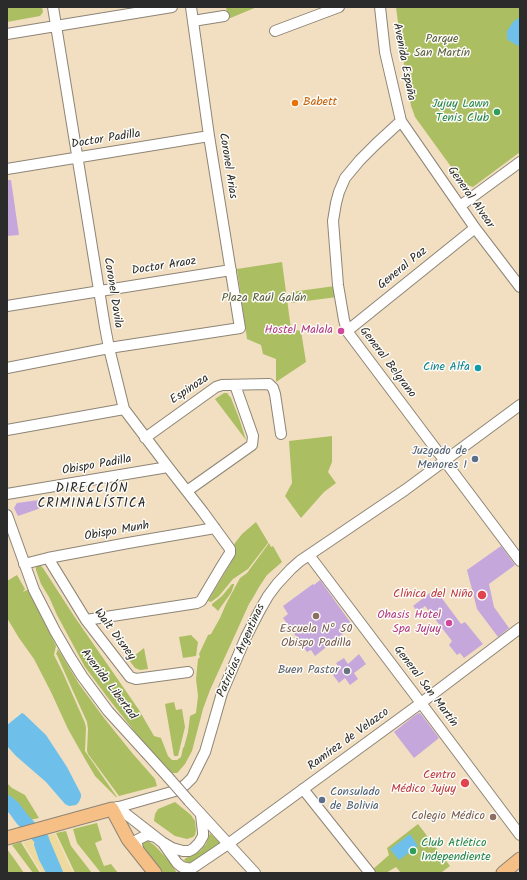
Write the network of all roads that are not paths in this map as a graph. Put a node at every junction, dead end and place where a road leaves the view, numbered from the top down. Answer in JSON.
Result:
{"nodes":[{"id":1,"x":53,"y":7,"type":"edge"},
{"id":2,"x":172,"y":7,"type":"edge"},
{"id":3,"x":191,"y":7,"type":"edge"},
{"id":4,"x":339,"y":7,"type":"edge"},
{"id":5,"x":380,"y":7,"type":"edge"},
{"id":6,"x":224,"y":16,"type":"dead end"},
{"id":7,"x":193,"y":21,"type":"junction"},
{"id":8,"x":56,"y":26,"type":"junction"},
{"id":9,"x":275,"y":31,"type":"dead end"},
{"id":10,"x":7,"y":34,"type":"edge"},
{"id":11,"x":401,"y":121,"type":"junction"},
{"id":12,"x":209,"y":136,"type":"junction"},
{"id":13,"x":77,"y":157,"type":"junction"},
{"id":14,"x":520,"y":162,"type":"edge"},
{"id":15,"x":7,"y":168,"type":"edge"},
{"id":16,"x":460,"y":206,"type":"junction"},
{"id":17,"x":475,"y":228,"type":"junction"},
{"id":18,"x":231,"y":270,"type":"junction"},
{"id":19,"x":519,"y":285,"type":"edge"},
{"id":20,"x":99,"y":291,"type":"junction"},
{"id":21,"x":7,"y":306,"type":"edge"},
{"id":22,"x":347,"y":330,"type":"junction"},
{"id":23,"x":109,"y":348,"type":"junction"},
{"id":24,"x":7,"y":368,"type":"edge"},
{"id":25,"x":235,"y":385,"type":"junction"},
{"id":26,"x":520,"y":405,"type":"edge"},
{"id":27,"x":124,"y":408,"type":"junction"},
{"id":28,"x":7,"y":430,"type":"edge"},
{"id":29,"x":281,"y":434,"type":"dead end"},
{"id":30,"x":145,"y":438,"type":"junction"},
{"id":31,"x":444,"y":461,"type":"junction"},
{"id":32,"x":168,"y":467,"type":"junction"},
{"id":33,"x":187,"y":491,"type":"junction"},
{"id":34,"x":7,"y":494,"type":"edge"},
{"id":35,"x":7,"y":515,"type":"edge"},
{"id":36,"x":215,"y":528,"type":"junction"},
{"id":37,"x":309,"y":555,"type":"junction"},
{"id":38,"x":48,"y":558,"type":"junction"},
{"id":39,"x":520,"y":561,"type":"edge"},
{"id":40,"x":24,"y":564,"type":"junction"},
{"id":41,"x":86,"y":620,"type":"junction"},
{"id":42,"x":520,"y":628,"type":"edge"},
{"id":43,"x":188,"y":672,"type":"dead end"},
{"id":44,"x":421,"y":703,"type":"junction"},
{"id":45,"x":303,"y":789,"type":"junction"},
{"id":46,"x":110,"y":809,"type":"junction"},
{"id":47,"x":202,"y":815,"type":"junction"},
{"id":48,"x":520,"y":835,"type":"edge"},
{"id":49,"x":7,"y":838,"type":"edge"},
{"id":50,"x":159,"y":839,"type":"junction"},
{"id":51,"x":228,"y":844,"type":"junction"},
{"id":52,"x":139,"y":854,"type":"junction"},
{"id":53,"x":520,"y":859,"type":"edge"},
{"id":54,"x":191,"y":871,"type":"edge"},
{"id":55,"x":155,"y":873,"type":"edge"},
{"id":56,"x":255,"y":873,"type":"edge"},
{"id":57,"x":370,"y":873,"type":"edge"},
{"id":58,"x":503,"y":873,"type":"edge"}],
"edges":[{"from":1,"to":8,"type":"street","name":"Coronel Davila"},
{"from":2,"to":8,"type":"street"},
{"from":3,"to":7,"type":"street","name":"Coronel Arias"},
{"from":4,"to":9,"type":"street"},
{"from":5,"to":11,"type":"street","name":"Avenida España"},
{"from":6,"to":7,"type":"street"},
{"from":7,"to":12,"type":"street","name":"Coronel Arias"},
{"from":8,"to":10,"type":"street"},
{"from":8,"to":13,"type":"street","name":"Coronel Davila"},
{"from":11,"to":16,"type":"street","name":"General Alvear"},
{"from":11,"to":22,"type":"street","name":"General Belgrano"},
{"from":12,"to":13,"type":"street","name":"Doctor Padilla"},
{"from":12,"to":18,"type":"street","name":"Coronel Arias"},
{"from":13,"to":15,"type":"street","name":"Doctor Padilla"},
{"from":13,"to":20,"type":"street","name":"Coronel Davila"},
{"from":14,"to":16,"type":"street"},
{"from":16,"to":17,"type":"street","name":"General Alvear"},
{"from":17,"to":19,"type":"street","name":"General Alvear"},
{"from":17,"to":22,"type":"street","name":"General Paz"},
{"from":18,"to":20,"type":"street","name":"Doctor Araoz"},
{"from":18,"to":23,"type":"street","name":"Coronel Arias"},
{"from":20,"to":21,"type":"street","name":"Doctor Araoz"},
{"from":20,"to":23,"type":"street","name":"Coronel Davila"},
{"from":22,"to":31,"type":"street","name":"General Belgrano"},
{"from":23,"to":24,"type":"street"},
{"from":23,"to":27,"type":"street","name":"Coronel Davila"},
{"from":25,"to":29,"type":"street","name":"Espinoza"},
{"from":25,"to":30,"type":"street","name":"Espinoza"},
{"from":25,"to":33,"type":"street"},
{"from":26,"to":31,"type":"street","name":"Patricias Argentinas"},
{"from":27,"to":28,"type":"street"},
{"from":27,"to":30,"type":"street","name":"Coronel Davila"},
{"from":30,"to":32,"type":"street","name":"Coronel Davila"},
{"from":31,"to":37,"type":"street","name":"Patricias Argentinas"},
{"from":31,"to":39,"type":"street","name":"General Belgrano"},
{"from":32,"to":33,"type":"street","name":"Coronel Davila"},
{"from":32,"to":34,"type":"street","name":"Obispo Padilla"},
{"from":33,"to":36,"type":"street","name":"Coronel Davila"},
{"from":35,"to":40,"type":"street","name":"Avenida Libertad"},
{"from":36,"to":38,"type":"street","name":"Obispo Munh"},
{"from":36,"to":41,"type":"street","name":"Coronel Davila"},
{"from":37,"to":44,"type":"street","name":"General San Martín"},
{"from":37,"to":46,"type":"street","name":"Patricias Argentinas"},
{"from":38,"to":40,"type":"street","name":"Obispo Munh"},
{"from":38,"to":41,"type":"street","name":"Walt Disney"},
{"from":40,"to":47,"type":"street","name":"Avenida Libertad","bridge":true},
{"from":41,"to":43,"type":"street","name":"Walt Disney"},
{"from":42,"to":44,"type":"street","name":"Ramírez de Velazco"},
{"from":44,"to":45,"type":"street","name":"Ramírez de Velazco"},
{"from":44,"to":48,"type":"street","name":"General San Martín"},
{"from":45,"to":51,"type":"street","name":"Ramírez de Velazco"},
{"from":45,"to":57,"type":"street"},
{"from":46,"to":49,"type":"main road"},
{"from":46,"to":50,"type":"street"},
{"from":46,"to":52,"type":"main road"},
{"from":47,"to":50,"type":"street"},
{"from":47,"to":51,"type":"street","name":"Avenida Libertad"},
{"from":50,"to":52,"type":"street"},
{"from":50,"to":54,"type":"street"},
{"from":51,"to":54,"type":"street","name":"Ramírez de Velazco"},
{"from":51,"to":56,"type":"street","name":"Avenida Libertad"},
{"from":52,"to":55,"type":"main road"},
{"from":53,"to":58,"type":"main road"}]}
